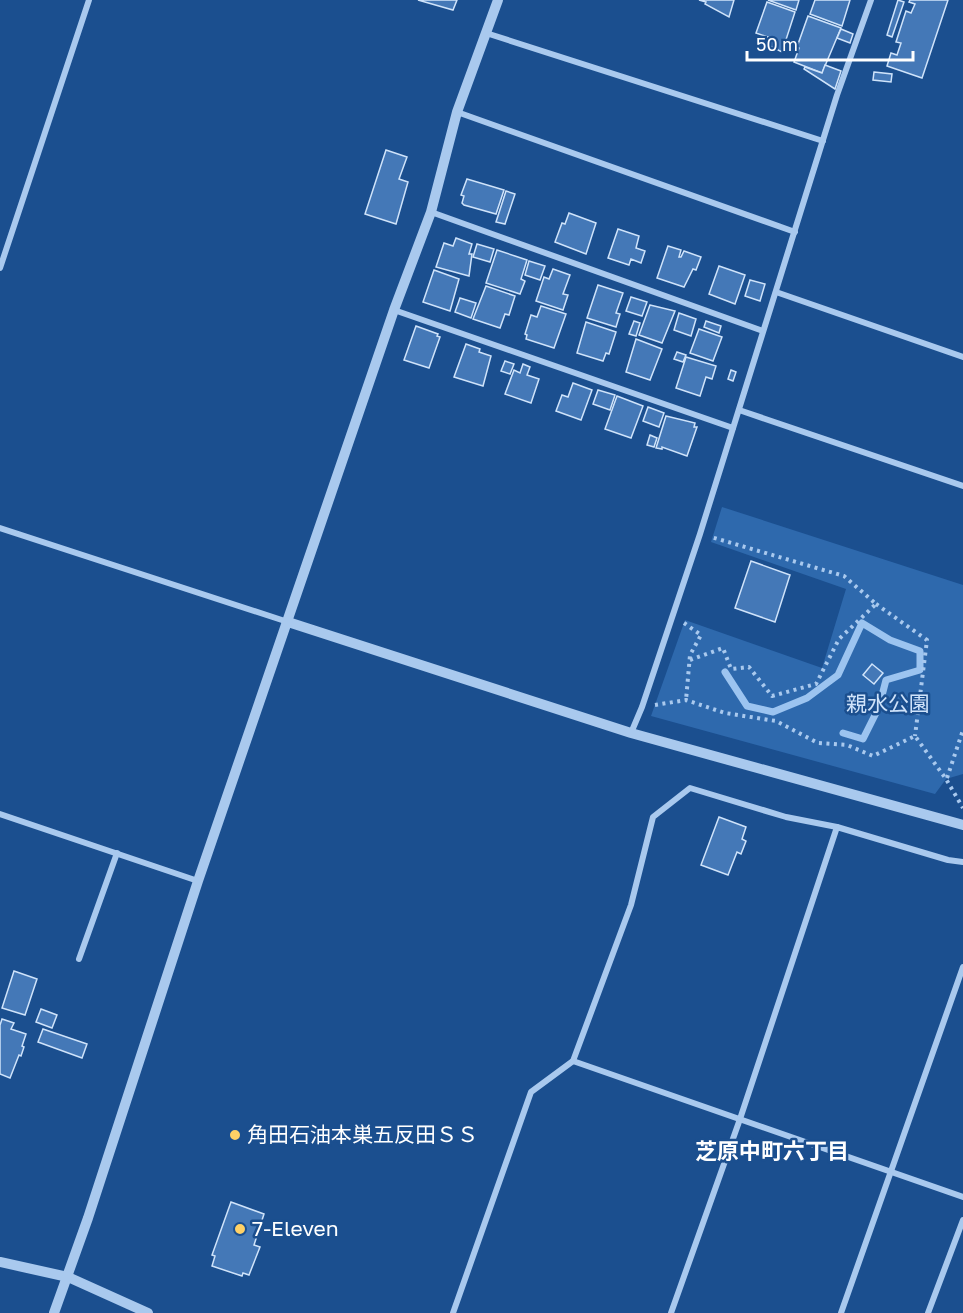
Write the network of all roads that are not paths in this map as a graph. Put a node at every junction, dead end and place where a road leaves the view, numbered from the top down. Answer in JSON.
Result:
{"nodes":[{"id":1,"x":89,"y":0,"type":"edge"},
{"id":2,"x":498,"y":0,"type":"edge"},
{"id":3,"x":871,"y":0,"type":"edge"},
{"id":4,"x":486,"y":33,"type":"junction"},
{"id":5,"x":457,"y":112,"type":"junction"},
{"id":6,"x":823,"y":141,"type":"junction"},
{"id":7,"x":431,"y":212,"type":"junction"},
{"id":8,"x":795,"y":232,"type":"junction"},
{"id":9,"x":0,"y":268,"type":"edge"},
{"id":10,"x":776,"y":292,"type":"junction"},
{"id":11,"x":394,"y":310,"type":"junction"},
{"id":12,"x":764,"y":331,"type":"junction"},
{"id":13,"x":963,"y":357,"type":"edge"},
{"id":14,"x":739,"y":410,"type":"junction"},
{"id":15,"x":733,"y":428,"type":"junction"},
{"id":16,"x":963,"y":486,"type":"edge"},
{"id":17,"x":0,"y":528,"type":"edge"},
{"id":18,"x":288,"y":622,"type":"junction"},
{"id":19,"x":632,"y":732,"type":"junction"},
{"id":20,"x":0,"y":814,"type":"edge"},
{"id":21,"x":963,"y":825,"type":"edge"},
{"id":22,"x":837,"y":827,"type":"junction"},
{"id":23,"x":117,"y":853,"type":"junction"},
{"id":24,"x":963,"y":862,"type":"edge"},
{"id":25,"x":198,"y":881,"type":"junction"},
{"id":26,"x":79,"y":959,"type":"dead end"},
{"id":27,"x":963,"y":968,"type":"edge"},
{"id":28,"x":573,"y":1061,"type":"junction"},
{"id":29,"x":740,"y":1119,"type":"junction"},
{"id":30,"x":892,"y":1172,"type":"junction"},
{"id":31,"x":963,"y":1197,"type":"edge"},
{"id":32,"x":963,"y":1220,"type":"edge"},
{"id":33,"x":0,"y":1262,"type":"edge"},
{"id":34,"x":68,"y":1277,"type":"junction"},
{"id":35,"x":54,"y":1313,"type":"edge"},
{"id":36,"x":148,"y":1313,"type":"edge"},
{"id":37,"x":453,"y":1313,"type":"edge"},
{"id":38,"x":671,"y":1313,"type":"edge"},
{"id":39,"x":841,"y":1313,"type":"edge"},
{"id":40,"x":928,"y":1313,"type":"edge"}],
"edges":[{"from":1,"to":9,"type":"street"},
{"from":2,"to":4,"type":"street"},
{"from":3,"to":6,"type":"street"},
{"from":4,"to":5,"type":"street"},
{"from":4,"to":6,"type":"street"},
{"from":5,"to":7,"type":"street"},
{"from":5,"to":8,"type":"street"},
{"from":6,"to":8,"type":"street"},
{"from":7,"to":11,"type":"street"},
{"from":7,"to":12,"type":"street"},
{"from":8,"to":10,"type":"street"},
{"from":10,"to":12,"type":"street"},
{"from":10,"to":13,"type":"street"},
{"from":11,"to":15,"type":"street"},
{"from":11,"to":18,"type":"street"},
{"from":12,"to":14,"type":"street"},
{"from":14,"to":15,"type":"street"},
{"from":14,"to":16,"type":"street"},
{"from":15,"to":19,"type":"street"},
{"from":17,"to":18,"type":"street"},
{"from":18,"to":19,"type":"street"},
{"from":18,"to":25,"type":"street"},
{"from":19,"to":21,"type":"street"},
{"from":20,"to":23,"type":"street"},
{"from":22,"to":24,"type":"street"},
{"from":22,"to":28,"type":"street"},
{"from":22,"to":29,"type":"street"},
{"from":23,"to":25,"type":"street"},
{"from":23,"to":26,"type":"street"},
{"from":25,"to":34,"type":"street"},
{"from":27,"to":30,"type":"street"},
{"from":28,"to":29,"type":"street"},
{"from":28,"to":37,"type":"street"},
{"from":29,"to":30,"type":"street"},
{"from":29,"to":38,"type":"street"},
{"from":30,"to":31,"type":"street"},
{"from":30,"to":39,"type":"street"},
{"from":32,"to":40,"type":"street"},
{"from":33,"to":34,"type":"street"},
{"from":34,"to":35,"type":"street"},
{"from":34,"to":36,"type":"street"}]}
